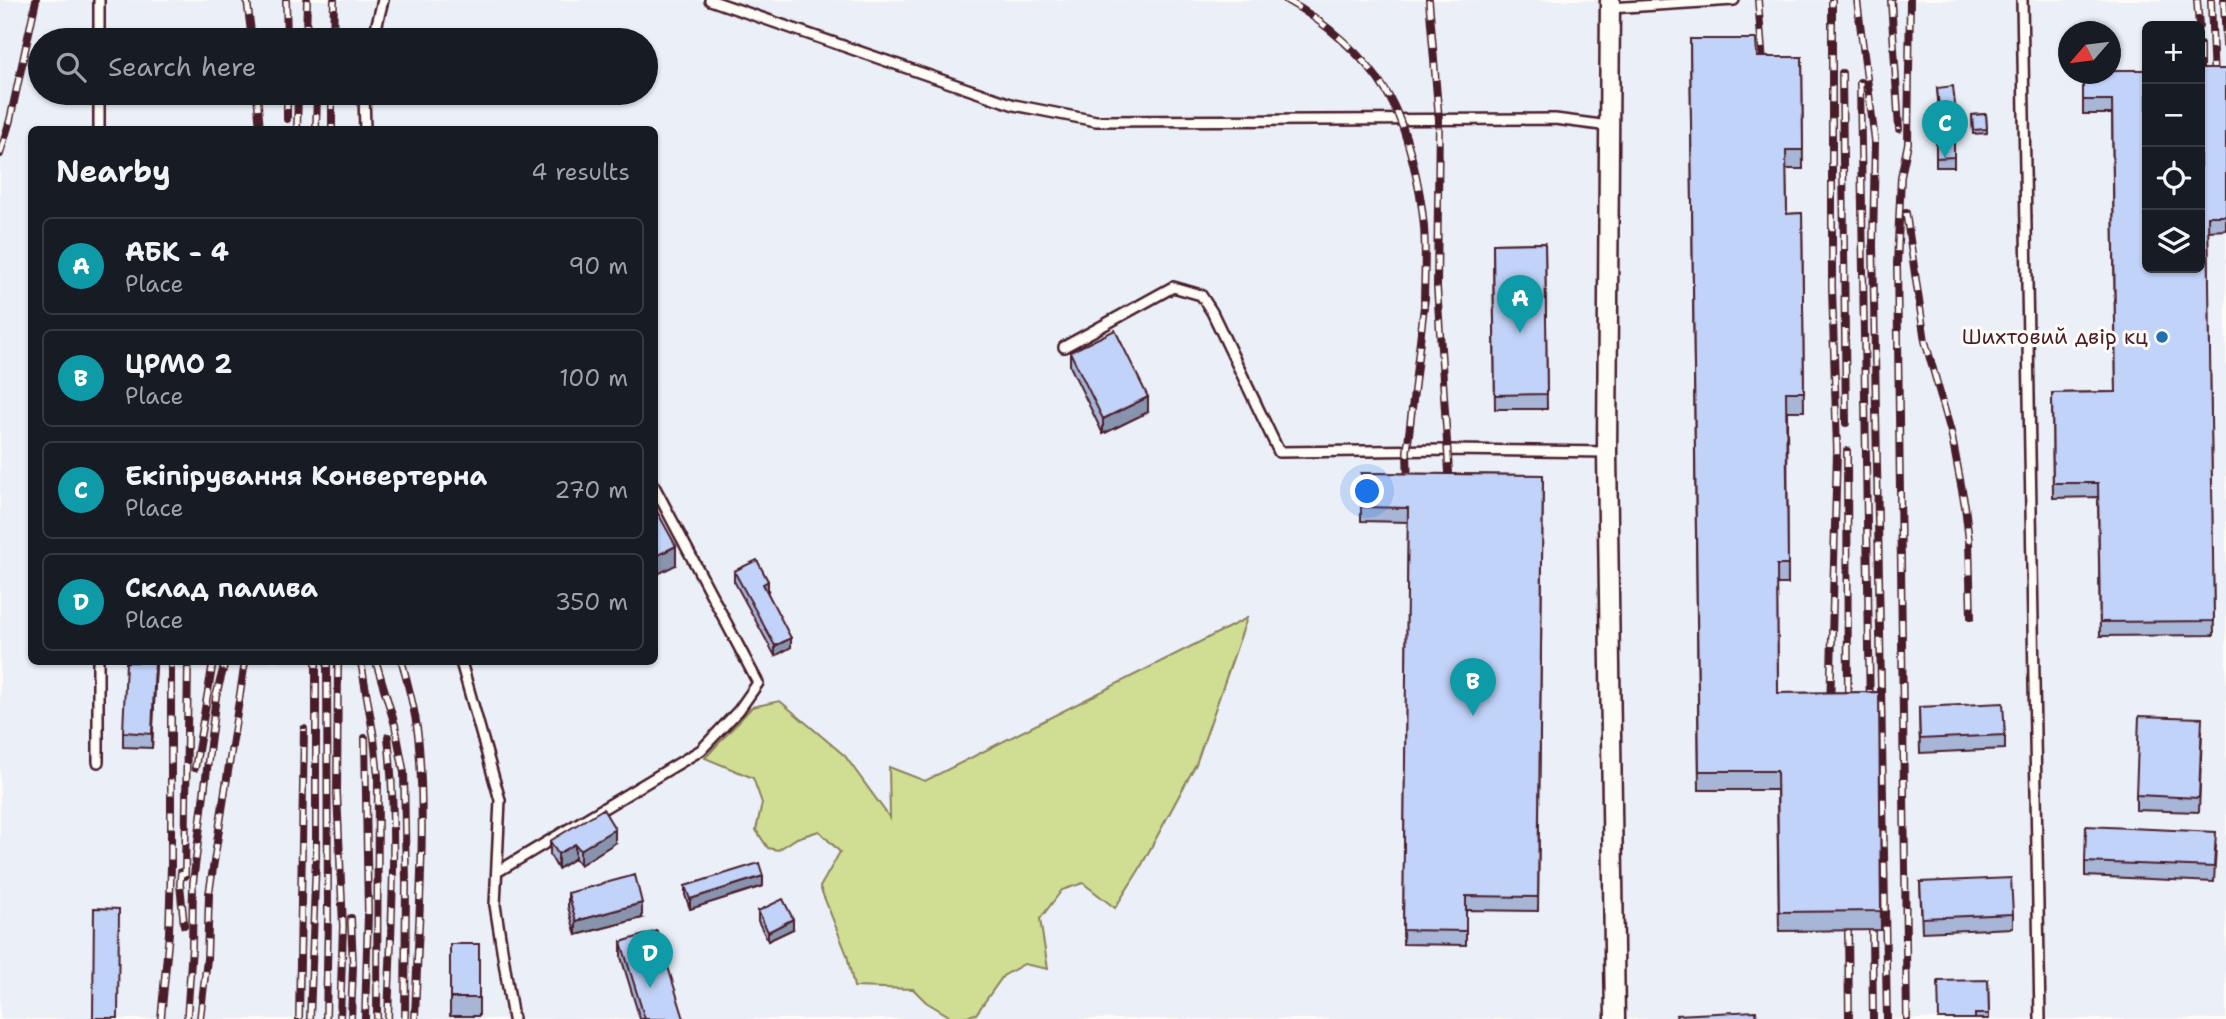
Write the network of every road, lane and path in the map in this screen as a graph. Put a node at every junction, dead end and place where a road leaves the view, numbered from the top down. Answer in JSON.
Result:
{"nodes":[{"id":1,"x":99,"y":0,"type":"edge"},
{"id":2,"x":383,"y":0,"type":"edge"},
{"id":3,"x":710,"y":0,"type":"edge"},
{"id":4,"x":1734,"y":0,"type":"edge"},
{"id":5,"x":2022,"y":0,"type":"edge"},
{"id":6,"x":1610,"y":4,"type":"edge"},
{"id":7,"x":99,"y":28,"type":"edge"},
{"id":8,"x":376,"y":28,"type":"edge"},
{"id":9,"x":99,"y":105,"type":"edge"},
{"id":10,"x":364,"y":105,"type":"edge"},
{"id":11,"x":99,"y":126,"type":"edge"},
{"id":12,"x":365,"y":126,"type":"edge"},
{"id":13,"x":1609,"y":126,"type":"junction"},
{"id":14,"x":1064,"y":347,"type":"dead end"},
{"id":15,"x":1608,"y":452,"type":"junction"},
{"id":16,"x":658,"y":494,"type":"edge"},
{"id":17,"x":98,"y":665,"type":"edge"},
{"id":18,"x":462,"y":665,"type":"edge"},
{"id":19,"x":98,"y":762,"type":"dead end"},
{"id":20,"x":497,"y":872,"type":"junction"},
{"id":21,"x":513,"y":1019,"type":"edge"},
{"id":22,"x":1615,"y":1019,"type":"edge"},
{"id":23,"x":2040,"y":1019,"type":"edge"}],
"edges":[{"from":1,"to":7,"type":"lane"},
{"from":2,"to":8,"type":"lane"},
{"from":3,"to":13,"type":"lane"},
{"from":4,"to":6,"type":"lane"},
{"from":5,"to":23,"type":"lane"},
{"from":6,"to":13,"type":"street"},
{"from":9,"to":11,"type":"lane"},
{"from":10,"to":12,"type":"lane"},
{"from":13,"to":15,"type":"street"},
{"from":14,"to":15,"type":"lane"},
{"from":15,"to":22,"type":"street"},
{"from":16,"to":20,"type":"lane"},
{"from":17,"to":19,"type":"lane"},
{"from":18,"to":20,"type":"lane"},
{"from":20,"to":21,"type":"lane"}]}
